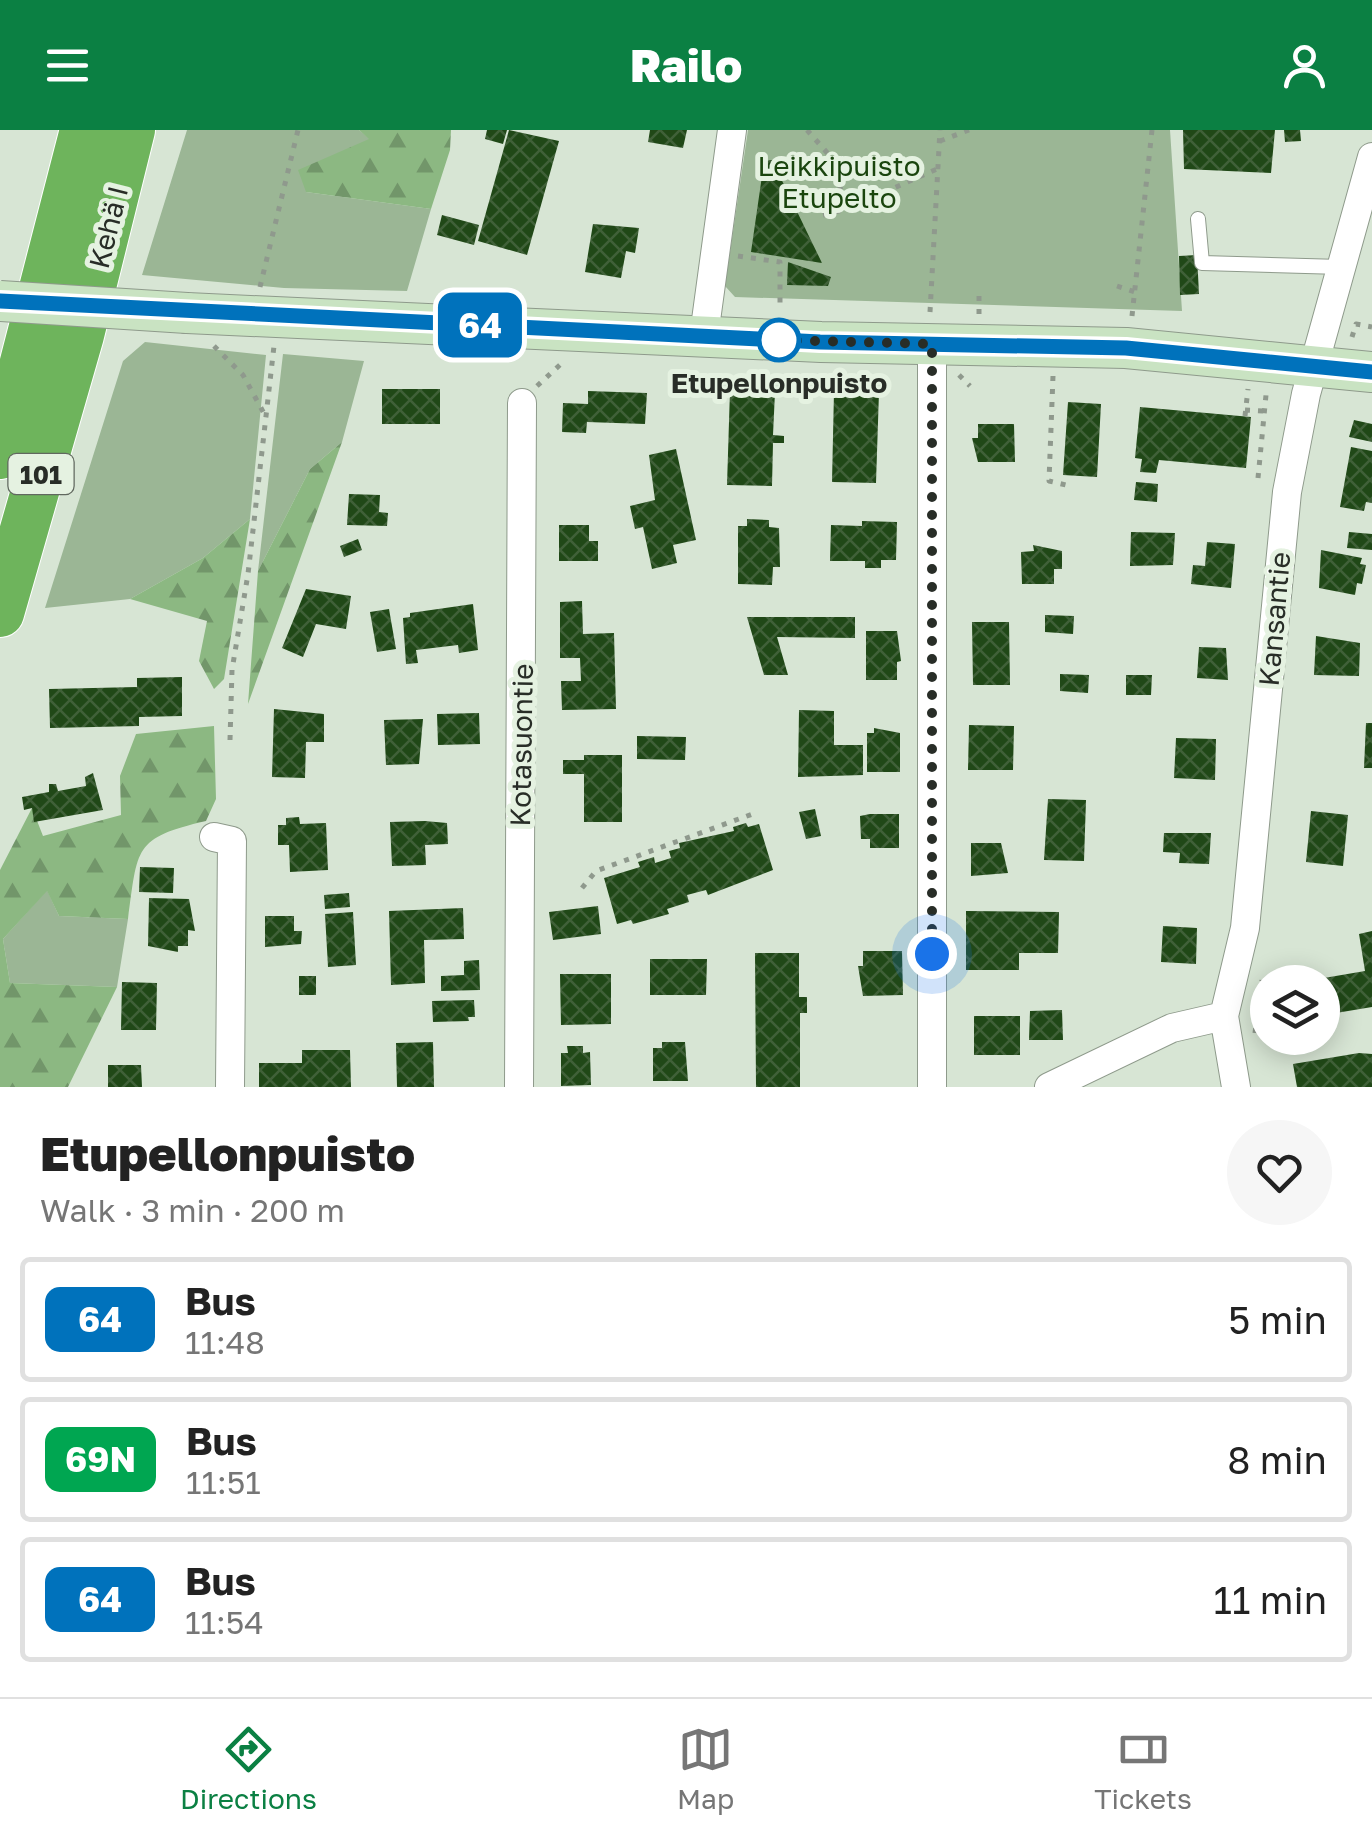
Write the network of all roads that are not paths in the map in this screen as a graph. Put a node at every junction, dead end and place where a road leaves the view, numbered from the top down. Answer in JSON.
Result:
{"nodes":[{"id":1,"x":84,"y":130,"type":"edge"},
{"id":2,"x":132,"y":130,"type":"edge"},
{"id":3,"x":732,"y":130,"type":"edge"},
{"id":4,"x":1372,"y":157,"type":"edge"},
{"id":5,"x":1198,"y":218,"type":"dead end"},
{"id":6,"x":1341,"y":267,"type":"junction"},
{"id":7,"x":0,"y":301,"type":"edge"},
{"id":8,"x":704,"y":334,"type":"junction"},
{"id":9,"x":940,"y":344,"type":"junction"},
{"id":10,"x":1361,"y":358,"type":"edge"},
{"id":11,"x":1314,"y":366,"type":"junction"},
{"id":12,"x":522,"y":404,"type":"road end"},
{"id":13,"x":0,"y":455,"type":"edge"},
{"id":14,"x":0,"y":613,"type":"edge"},
{"id":15,"x":214,"y":837,"type":"dead end"},
{"id":16,"x":1224,"y":1016,"type":"junction"},
{"id":17,"x":230,"y":1087,"type":"edge"},
{"id":18,"x":519,"y":1087,"type":"edge"},
{"id":19,"x":932,"y":1087,"type":"edge"},
{"id":20,"x":1049,"y":1087,"type":"edge"},
{"id":21,"x":1236,"y":1087,"type":"edge"}],
"edges":[{"from":1,"to":13,"type":"highway","name":"Kehä I","number":"101"},
{"from":2,"to":14,"type":"highway","name":"Kehä I","number":"101"},
{"from":3,"to":8,"type":"street"},
{"from":4,"to":6,"type":"street","name":"Kansantie"},
{"from":5,"to":6,"type":"lane"},
{"from":6,"to":11,"type":"street","name":"Kansantie"},
{"from":7,"to":8,"type":"main road","bridge":true},
{"from":8,"to":9,"type":"main road"},
{"from":9,"to":11,"type":"main road"},
{"from":9,"to":19,"type":"street"},
{"from":10,"to":11,"type":"main road"},
{"from":11,"to":16,"type":"street","name":"Kansantie"},
{"from":12,"to":18,"type":"street","name":"Kotasuontie"},
{"from":15,"to":17,"type":"street"},
{"from":16,"to":20,"type":"street"},
{"from":16,"to":21,"type":"street","name":"Kansantie"}]}
